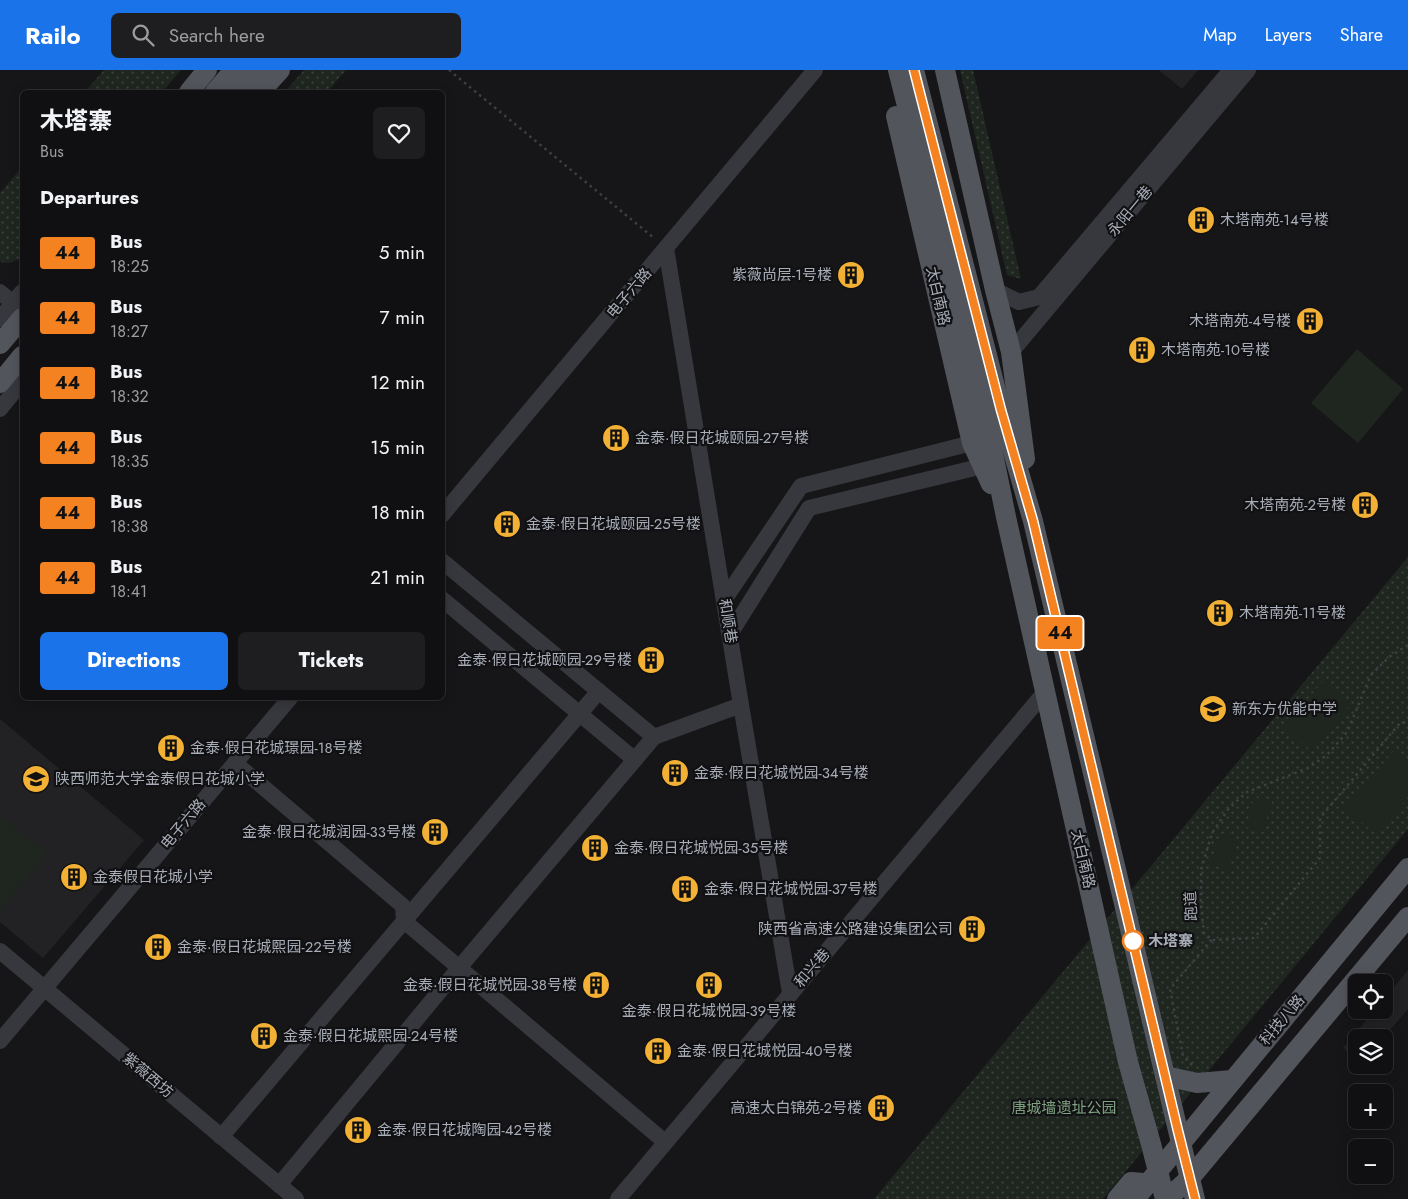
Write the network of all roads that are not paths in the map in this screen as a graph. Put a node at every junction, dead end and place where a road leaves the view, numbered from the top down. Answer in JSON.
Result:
{"nodes":[{"id":1,"x":207,"y":70,"type":"edge"},
{"id":2,"x":234,"y":70,"type":"edge"},
{"id":3,"x":257,"y":70,"type":"edge"},
{"id":4,"x":280,"y":70,"type":"edge"},
{"id":5,"x":815,"y":70,"type":"edge"},
{"id":6,"x":885,"y":70,"type":"edge"},
{"id":7,"x":898,"y":70,"type":"edge"},
{"id":8,"x":914,"y":70,"type":"edge"},
{"id":9,"x":945,"y":70,"type":"edge"},
{"id":10,"x":1231,"y":70,"type":"edge"},
{"id":11,"x":1248,"y":70,"type":"edge"},
{"id":12,"x":191,"y":90,"type":"edge"},
{"id":13,"x":216,"y":90,"type":"edge"},
{"id":14,"x":240,"y":90,"type":"edge"},
{"id":15,"x":262,"y":90,"type":"edge"},
{"id":16,"x":666,"y":248,"type":"junction"},
{"id":17,"x":996,"y":290,"type":"junction"},
{"id":18,"x":0,"y":292,"type":"edge"},
{"id":19,"x":16,"y":314,"type":"edge"},
{"id":20,"x":0,"y":344,"type":"edge"},
{"id":21,"x":1011,"y":352,"type":"junction"},
{"id":22,"x":20,"y":358,"type":"edge"},
{"id":23,"x":0,"y":383,"type":"edge"},
{"id":24,"x":20,"y":384,"type":"edge"},
{"id":25,"x":0,"y":409,"type":"edge"},
{"id":26,"x":993,"y":412,"type":"junction"},
{"id":27,"x":972,"y":443,"type":"junction"},
{"id":28,"x":983,"y":466,"type":"junction"},
{"id":29,"x":445,"y":511,"type":"edge"},
{"id":30,"x":1006,"y":517,"type":"junction"},
{"id":31,"x":1033,"y":521,"type":"junction"},
{"id":32,"x":445,"y":564,"type":"edge"},
{"id":33,"x":724,"y":600,"type":"junction"},
{"id":34,"x":445,"y":602,"type":"edge"},
{"id":35,"x":730,"y":634,"type":"junction"},
{"id":36,"x":599,"y":692,"type":"junction"},
{"id":37,"x":1045,"y":692,"type":"junction"},
{"id":38,"x":288,"y":700,"type":"edge"},
{"id":39,"x":741,"y":705,"type":"junction"},
{"id":40,"x":580,"y":714,"type":"junction"},
{"id":41,"x":654,"y":737,"type":"junction"},
{"id":42,"x":635,"y":760,"type":"junction"},
{"id":43,"x":235,"y":763,"type":"junction"},
{"id":44,"x":1408,"y":868,"type":"edge"},
{"id":45,"x":1408,"y":917,"type":"edge"},
{"id":46,"x":404,"y":921,"type":"junction"},
{"id":47,"x":0,"y":951,"type":"edge"},
{"id":48,"x":459,"y":968,"type":"junction"},
{"id":49,"x":44,"y":988,"type":"junction"},
{"id":50,"x":790,"y":993,"type":"junction"},
{"id":51,"x":0,"y":1041,"type":"edge"},
{"id":52,"x":1165,"y":1076,"type":"junction"},
{"id":53,"x":1232,"y":1080,"type":"junction"},
{"id":54,"x":221,"y":1137,"type":"junction"},
{"id":55,"x":665,"y":1142,"type":"junction"},
{"id":56,"x":1181,"y":1143,"type":"junction"},
{"id":57,"x":1152,"y":1178,"type":"junction"},
{"id":58,"x":1190,"y":1178,"type":"junction"},
{"id":59,"x":279,"y":1185,"type":"junction"},
{"id":60,"x":296,"y":1199,"type":"edge"},
{"id":61,"x":618,"y":1199,"type":"edge"},
{"id":62,"x":1117,"y":1199,"type":"edge"},
{"id":63,"x":1134,"y":1199,"type":"edge"},
{"id":64,"x":1166,"y":1199,"type":"edge"},
{"id":65,"x":1195,"y":1199,"type":"edge"}],
"edges":[{"from":1,"to":12,"type":"main road"},
{"from":2,"to":13,"type":"main road"},
{"from":3,"to":14,"type":"main road"},
{"from":4,"to":15,"type":"main road"},
{"from":5,"to":16,"type":"street","name":"电子六路"},
{"from":6,"to":27,"type":"main road","name":"太白南路"},
{"from":7,"to":26,"type":"main road","name":"太白南路"},
{"from":8,"to":26,"type":"main road","name":"太白南路"},
{"from":9,"to":17,"type":"main road","name":"太白南路"},
{"from":10,"to":17,"type":"street","name":"永阳一巷"},
{"from":11,"to":21,"type":"street","name":"永阳一巷"},
{"from":16,"to":29,"type":"street","name":"电子六路"},
{"from":16,"to":33,"type":"street","name":"和顺巷"},
{"from":17,"to":21,"type":"main road","name":"太白南路"},
{"from":18,"to":19,"type":"street"},
{"from":19,"to":20,"type":"main road"},
{"from":21,"to":31,"type":"main road","name":"太白南路"},
{"from":22,"to":23,"type":"main road"},
{"from":24,"to":25,"type":"street"},
{"from":26,"to":30,"type":"main road","name":"太白南路"},
{"from":26,"to":31,"type":"main road","name":"太白南路"},
{"from":27,"to":28,"type":"main road","name":"太白南路"},
{"from":27,"to":33,"type":"street"},
{"from":28,"to":30,"type":"main road","name":"太白南路"},
{"from":28,"to":35,"type":"street"},
{"from":30,"to":37,"type":"main road","name":"太白南路"},
{"from":31,"to":52,"type":"main road","name":"太白南路"},
{"from":32,"to":36,"type":"street"},
{"from":33,"to":35,"type":"street","name":"和顺巷"},
{"from":34,"to":40,"type":"street"},
{"from":35,"to":39,"type":"street","name":"和顺巷"},
{"from":36,"to":40,"type":"street"},
{"from":36,"to":41,"type":"street"},
{"from":37,"to":50,"type":"street","name":"和兴巷"},
{"from":37,"to":57,"type":"main road","name":"太白南路"},
{"from":38,"to":43,"type":"street","name":"电子六路"},
{"from":39,"to":41,"type":"street"},
{"from":39,"to":50,"type":"street","name":"和顺巷"},
{"from":40,"to":42,"type":"street"},
{"from":40,"to":46,"type":"street"},
{"from":41,"to":42,"type":"street"},
{"from":42,"to":48,"type":"street"},
{"from":43,"to":46,"type":"street"},
{"from":43,"to":49,"type":"street","name":"电子六路"},
{"from":44,"to":53,"type":"main road","name":"科技八路"},
{"from":45,"to":58,"type":"main road","name":"科技八路"},
{"from":46,"to":48,"type":"street"},
{"from":46,"to":54,"type":"street"},
{"from":47,"to":49,"type":"street","name":"紫薇西坊"},
{"from":48,"to":55,"type":"street"},
{"from":48,"to":59,"type":"street"},
{"from":49,"to":51,"type":"street","name":"电子六路"},
{"from":49,"to":54,"type":"street","name":"紫薇西坊"},
{"from":50,"to":55,"type":"street","name":"和兴巷"},
{"from":52,"to":53,"type":"main road"},
{"from":52,"to":56,"type":"main road","name":"太白南路"},
{"from":53,"to":56,"type":"main road","name":"科技八路"},
{"from":54,"to":59,"type":"street","name":"紫薇西坊"},
{"from":55,"to":61,"type":"street","name":"和兴巷"},
{"from":56,"to":57,"type":"main road","name":"科技八路"},
{"from":56,"to":58,"type":"main road","name":"太白南路"},
{"from":57,"to":62,"type":"main road"},
{"from":57,"to":63,"type":"main road","name":"科技八路"},
{"from":57,"to":64,"type":"main road","name":"太白南路"},
{"from":58,"to":64,"type":"main road","name":"科技八路"},
{"from":58,"to":65,"type":"main road","name":"太白南路"},
{"from":59,"to":60,"type":"street","name":"紫薇西坊"}]}
